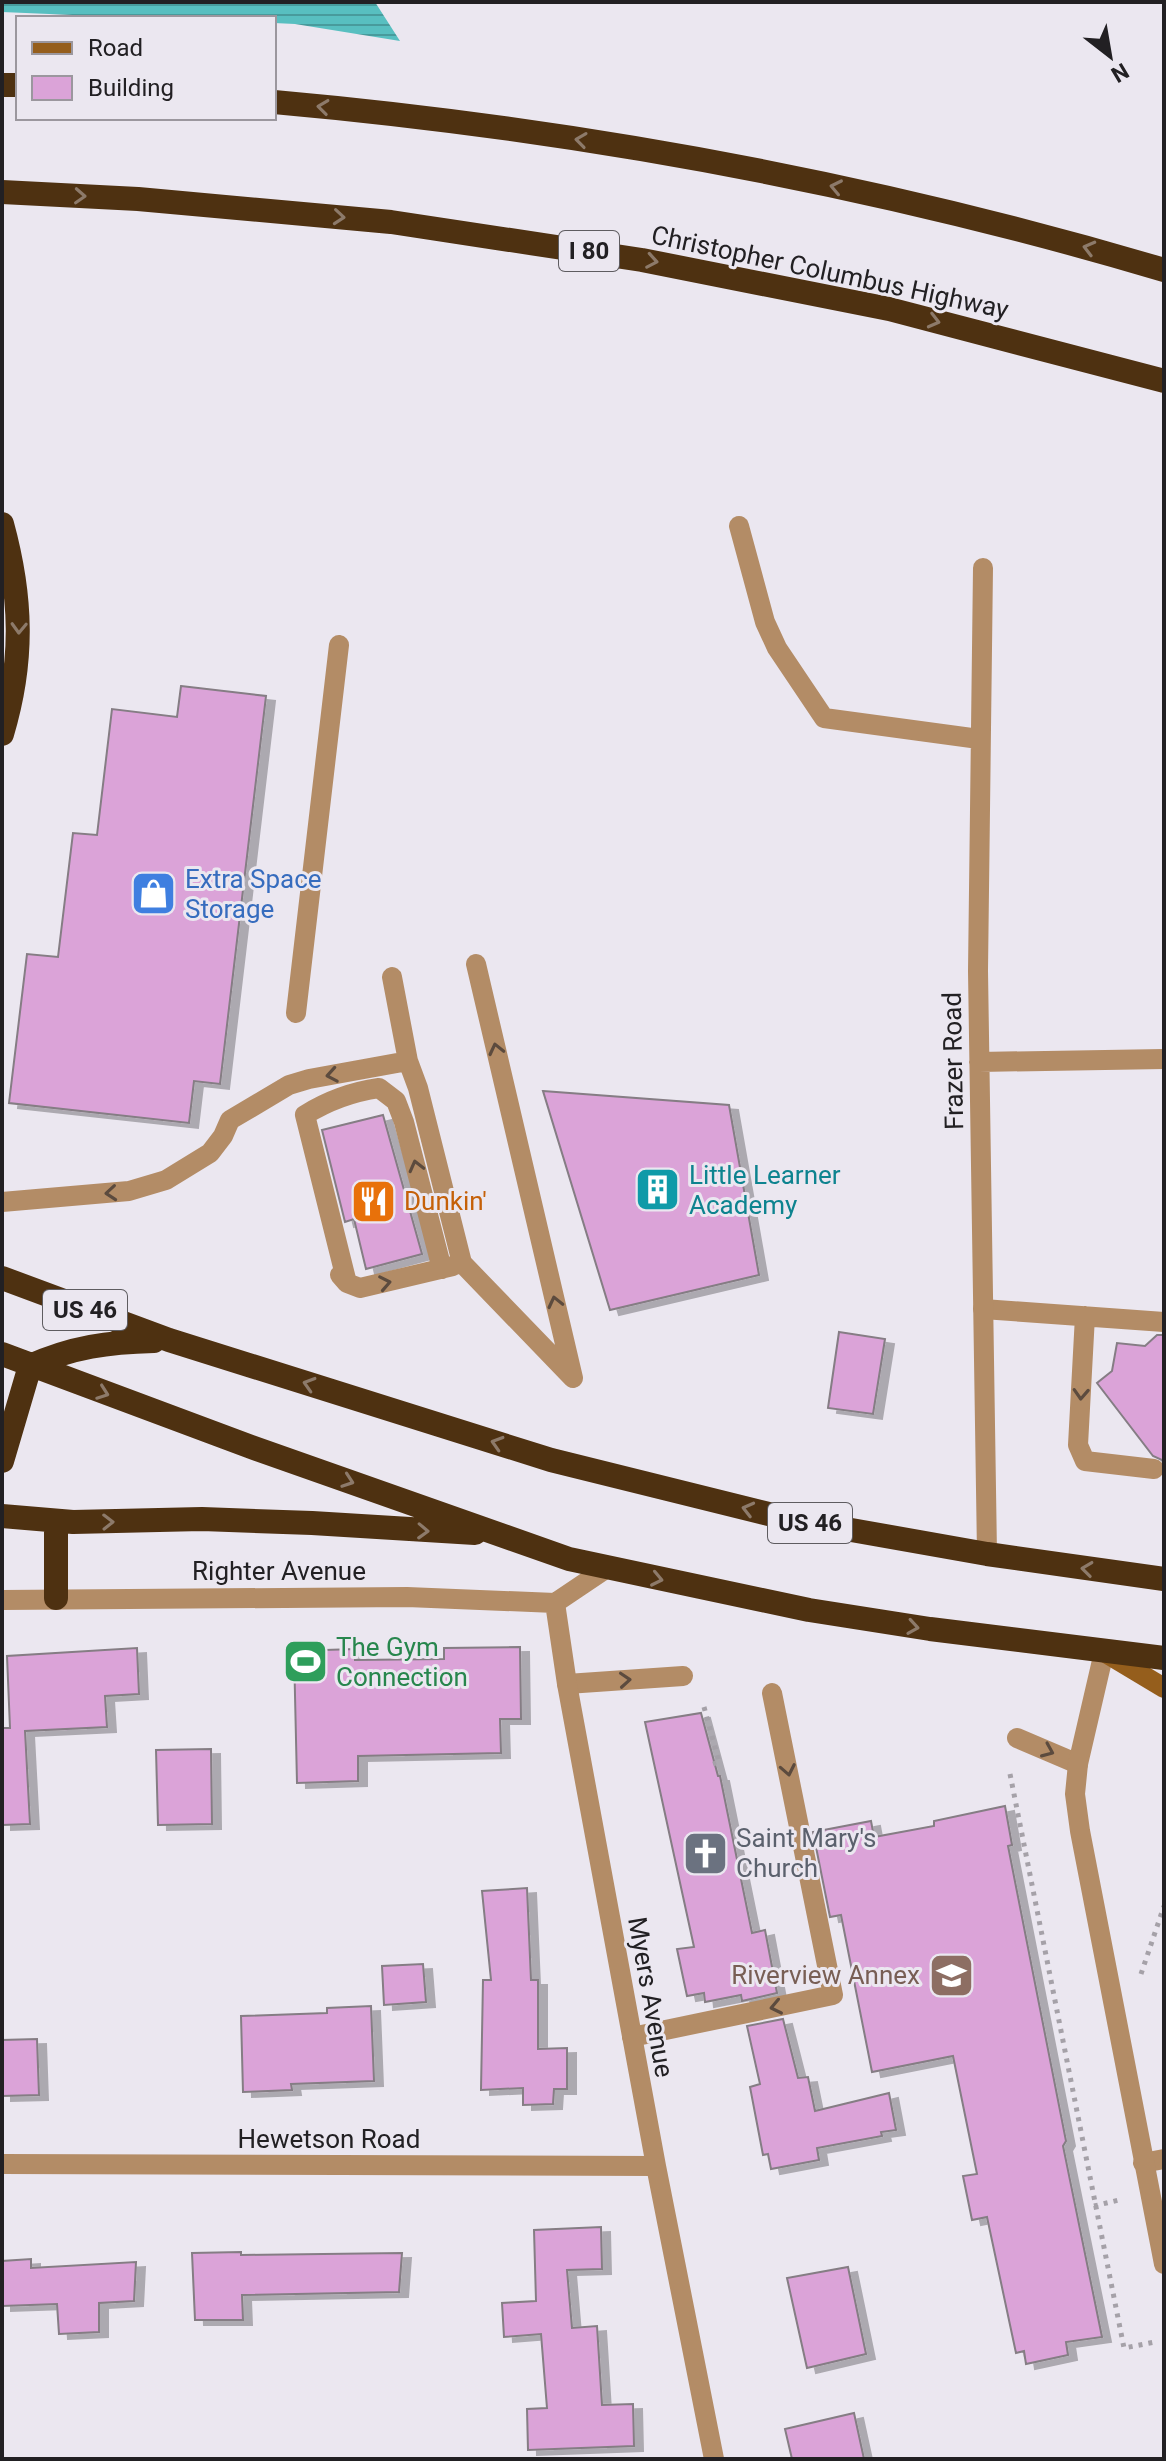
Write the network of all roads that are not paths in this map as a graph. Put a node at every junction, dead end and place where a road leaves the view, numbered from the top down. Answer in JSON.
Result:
{"nodes":[{"id":1,"x":276,"y":102,"type":"edge"},
{"id":2,"x":2,"y":192,"type":"edge"},
{"id":3,"x":1164,"y":270,"type":"edge"},
{"id":4,"x":1164,"y":381,"type":"edge"},
{"id":5,"x":2,"y":524,"type":"edge"},
{"id":6,"x":739,"y":526,"type":"dead end"},
{"id":7,"x":983,"y":568,"type":"dead end"},
{"id":8,"x":339,"y":645,"type":"dead end"},
{"id":9,"x":2,"y":734,"type":"edge"},
{"id":10,"x":979,"y":739,"type":"junction"},
{"id":11,"x":476,"y":964,"type":"dead end"},
{"id":12,"x":392,"y":977,"type":"dead end"},
{"id":13,"x":296,"y":1013,"type":"dead end"},
{"id":14,"x":1164,"y":1059,"type":"edge"},
{"id":15,"x":408,"y":1061,"type":"junction"},
{"id":16,"x":979,"y":1062,"type":"junction"},
{"id":17,"x":289,"y":1085,"type":"junction"},
{"id":18,"x":2,"y":1202,"type":"edge"},
{"id":19,"x":452,"y":1266,"type":"junction"},
{"id":20,"x":2,"y":1278,"type":"edge"},
{"id":21,"x":347,"y":1283,"type":"junction"},
{"id":22,"x":983,"y":1309,"type":"junction"},
{"id":23,"x":1085,"y":1316,"type":"junction"},
{"id":24,"x":1164,"y":1322,"type":"edge"},
{"id":25,"x":169,"y":1340,"type":"junction"},
{"id":26,"x":2,"y":1354,"type":"edge"},
{"id":27,"x":30,"y":1366,"type":"junction"},
{"id":28,"x":2,"y":1461,"type":"edge"},
{"id":29,"x":1154,"y":1469,"type":"dead end"},
{"id":30,"x":2,"y":1516,"type":"edge"},
{"id":31,"x":56,"y":1521,"type":"junction"},
{"id":32,"x":502,"y":1534,"type":"junction"},
{"id":33,"x":987,"y":1554,"type":"junction"},
{"id":34,"x":607,"y":1568,"type":"junction"},
{"id":35,"x":1164,"y":1579,"type":"edge"},
{"id":36,"x":56,"y":1598,"type":"junction"},
{"id":37,"x":2,"y":1600,"type":"edge"},
{"id":38,"x":555,"y":1603,"type":"junction"},
{"id":39,"x":1104,"y":1652,"type":"junction"},
{"id":40,"x":1164,"y":1658,"type":"edge"},
{"id":41,"x":683,"y":1676,"type":"dead end"},
{"id":42,"x":567,"y":1684,"type":"junction"},
{"id":43,"x":1164,"y":1688,"type":"edge"},
{"id":44,"x":772,"y":1693,"type":"dead end"},
{"id":45,"x":1017,"y":1738,"type":"dead end"},
{"id":46,"x":1078,"y":1764,"type":"junction"},
{"id":47,"x":632,"y":2037,"type":"junction"},
{"id":48,"x":1154,"y":2161,"type":"edge"},
{"id":49,"x":2,"y":2164,"type":"edge"},
{"id":50,"x":656,"y":2166,"type":"junction"},
{"id":51,"x":1164,"y":2264,"type":"edge"},
{"id":52,"x":714,"y":2459,"type":"edge"}],
"edges":[{"from":3,"to":1,"type":"highway","one_way":true},
{"from":2,"to":4,"type":"highway","name":"Christopher Columbus Highway","number":"I 80","one_way":true},
{"from":5,"to":9,"type":"highway","one_way":true},
{"from":6,"to":10,"type":"street"},
{"from":7,"to":10,"type":"street","name":"Frazer Road"},
{"from":8,"to":13,"type":"street"},
{"from":10,"to":16,"type":"street","name":"Frazer Road"},
{"from":19,"to":11,"type":"street","one_way":true},
{"from":12,"to":15,"type":"street"},
{"from":14,"to":16,"type":"street"},
{"from":15,"to":17,"type":"street","one_way":true},
{"from":15,"to":19,"type":"street"},
{"from":16,"to":22,"type":"street","name":"Frazer Road"},
{"from":17,"to":18,"type":"street","one_way":true},
{"from":17,"to":21,"type":"street"},
{"from":21,"to":19,"type":"street","one_way":true},
{"from":19,"to":21,"type":"street","one_way":true},
{"from":20,"to":25,"type":"highway","number":"US 46"},
{"from":22,"to":23,"type":"street"},
{"from":22,"to":33,"type":"street","name":"Frazer Road"},
{"from":23,"to":24,"type":"street"},
{"from":23,"to":29,"type":"street","one_way":true},
{"from":25,"to":27,"type":"highway"},
{"from":33,"to":25,"type":"highway","number":"US 46","one_way":true},
{"from":26,"to":27,"type":"highway","number":"US 46"},
{"from":27,"to":28,"type":"highway"},
{"from":27,"to":32,"type":"highway","number":"US 46","one_way":true},
{"from":30,"to":31,"type":"highway"},
{"from":31,"to":32,"type":"highway","one_way":true},
{"from":31,"to":36,"type":"highway"},
{"from":32,"to":34,"type":"highway","number":"US 46"},
{"from":35,"to":33,"type":"highway","number":"US 46","one_way":true},
{"from":34,"to":38,"type":"street"},
{"from":34,"to":39,"type":"highway","number":"US 46","one_way":true},
{"from":36,"to":37,"type":"street","name":"Righter Avenue"},
{"from":36,"to":38,"type":"street","name":"Righter Avenue"},
{"from":38,"to":42,"type":"street","name":"Myers Avenue"},
{"from":39,"to":40,"type":"highway","number":"US 46"},
{"from":39,"to":43,"type":"street"},
{"from":39,"to":46,"type":"street"},
{"from":42,"to":41,"type":"street","one_way":true},
{"from":42,"to":47,"type":"street","name":"Myers Avenue"},
{"from":44,"to":47,"type":"street","one_way":true},
{"from":45,"to":46,"type":"street","one_way":true},
{"from":46,"to":48,"type":"street"},
{"from":47,"to":50,"type":"street","name":"Myers Avenue"},
{"from":48,"to":51,"type":"street"},
{"from":49,"to":50,"type":"street","name":"Hewetson Road"},
{"from":50,"to":52,"type":"street","name":"Myers Avenue"}]}
